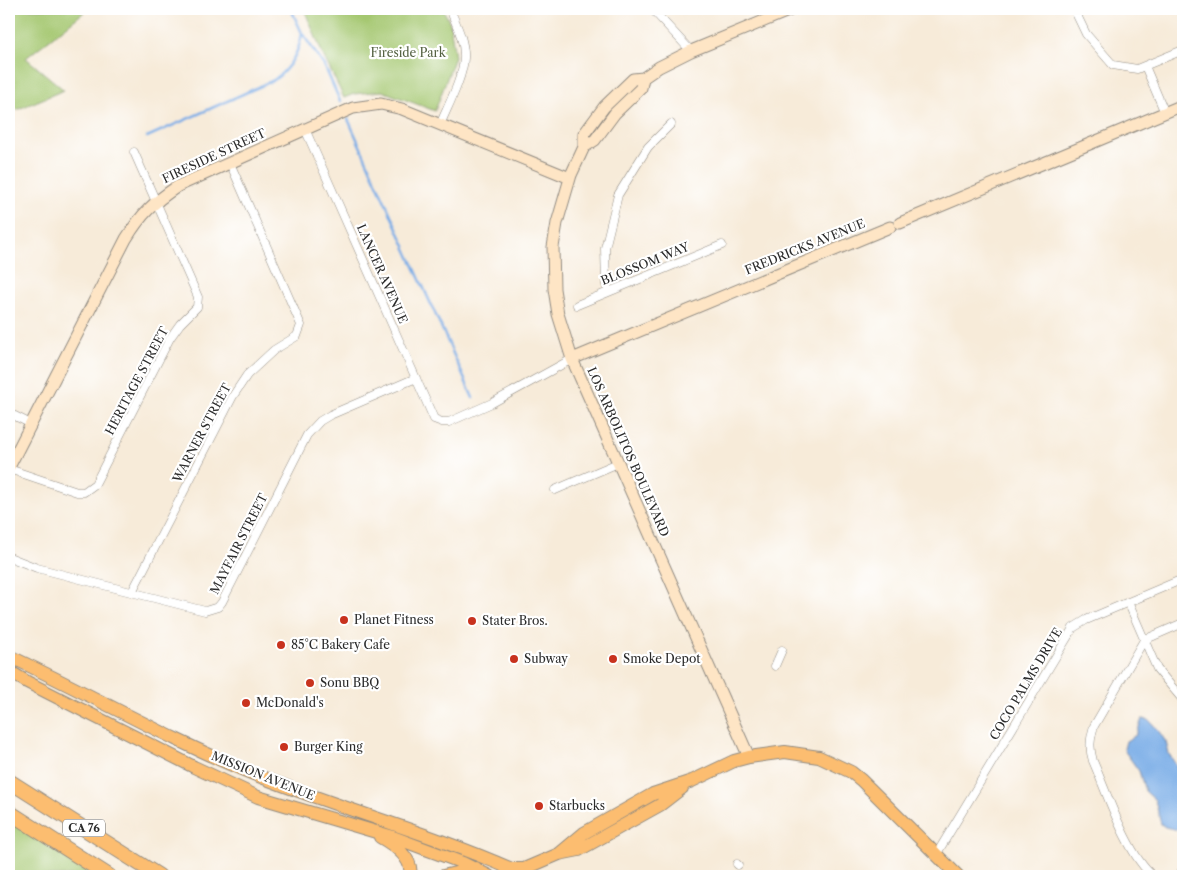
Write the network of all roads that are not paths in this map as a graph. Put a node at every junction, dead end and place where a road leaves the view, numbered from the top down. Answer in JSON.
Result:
{"nodes":[{"id":1,"x":450,"y":9,"type":"edge"},
{"id":2,"x":652,"y":9,"type":"edge"},
{"id":3,"x":793,"y":9,"type":"edge"},
{"id":4,"x":1074,"y":9,"type":"edge"},
{"id":5,"x":1183,"y":50,"type":"edge"},
{"id":6,"x":691,"y":51,"type":"junction"},
{"id":7,"x":1145,"y":66,"type":"junction"},
{"id":8,"x":1183,"y":105,"type":"edge"},
{"id":9,"x":1165,"y":113,"type":"junction"},
{"id":10,"x":671,"y":124,"type":"dead end"},
{"id":11,"x":440,"y":125,"type":"junction"},
{"id":12,"x":306,"y":130,"type":"junction"},
{"id":13,"x":134,"y":152,"type":"dead end"},
{"id":14,"x":230,"y":163,"type":"junction"},
{"id":15,"x":570,"y":178,"type":"junction"},
{"id":16,"x":156,"y":200,"type":"junction"},
{"id":17,"x":722,"y":245,"type":"dead end"},
{"id":18,"x":608,"y":291,"type":"junction"},
{"id":19,"x":577,"y":305,"type":"dead end"},
{"id":20,"x":572,"y":359,"type":"junction"},
{"id":21,"x":416,"y":378,"type":"junction"},
{"id":22,"x":9,"y":413,"type":"edge"},
{"id":23,"x":442,"y":422,"type":"joint"},
{"id":24,"x":30,"y":424,"type":"junction"},
{"id":25,"x":618,"y":463,"type":"junction"},
{"id":26,"x":9,"y":468,"type":"edge"},
{"id":27,"x":555,"y":490,"type":"dead end"},
{"id":28,"x":9,"y":557,"type":"edge"},
{"id":29,"x":1183,"y":579,"type":"edge"},
{"id":30,"x":132,"y":592,"type":"junction"},
{"id":31,"x":1128,"y":602,"type":"junction"},
{"id":32,"x":1183,"y":623,"type":"edge"},
{"id":33,"x":1144,"y":640,"type":"junction"},
{"id":34,"x":782,"y":650,"type":"dead end"},
{"id":35,"x":9,"y":656,"type":"edge"},
{"id":36,"x":775,"y":666,"type":"dead end"},
{"id":37,"x":9,"y":671,"type":"edge"},
{"id":38,"x":1183,"y":700,"type":"edge"},
{"id":39,"x":116,"y":709,"type":"junction"},
{"id":40,"x":85,"y":712,"type":"junction"},
{"id":41,"x":140,"y":721,"type":"junction"},
{"id":42,"x":109,"y":723,"type":"junction"},
{"id":43,"x":749,"y":757,"type":"junction"},
{"id":44,"x":194,"y":767,"type":"junction"},
{"id":45,"x":250,"y":772,"type":"junction"},
{"id":46,"x":9,"y":781,"type":"edge"},
{"id":47,"x":692,"y":781,"type":"junction"},
{"id":48,"x":305,"y":794,"type":"junction"},
{"id":49,"x":258,"y":797,"type":"junction"},
{"id":50,"x":9,"y":812,"type":"edge"},
{"id":51,"x":360,"y":812,"type":"junction"},
{"id":52,"x":314,"y":814,"type":"junction"},
{"id":53,"x":628,"y":816,"type":"junction"},
{"id":54,"x":365,"y":828,"type":"junction"},
{"id":55,"x":559,"y":854,"type":"junction"},
{"id":56,"x":936,"y":854,"type":"junction"},
{"id":57,"x":472,"y":867,"type":"junction"},
{"id":58,"x":1183,"y":870,"type":"edge"},
{"id":59,"x":520,"y":873,"type":"edge"},
{"id":60,"x":109,"y":876,"type":"edge"},
{"id":61,"x":159,"y":876,"type":"edge"},
{"id":62,"x":410,"y":876,"type":"edge"},
{"id":63,"x":443,"y":876,"type":"edge"},
{"id":64,"x":488,"y":876,"type":"edge"},
{"id":65,"x":499,"y":876,"type":"edge"},
{"id":66,"x":958,"y":876,"type":"edge"},
{"id":67,"x":1153,"y":876,"type":"edge"},
{"id":68,"x":1178,"y":876,"type":"edge"}],
"edges":[{"from":1,"to":11,"type":"street"},
{"from":2,"to":6,"type":"street"},
{"from":3,"to":6,"type":"street","name":"LOS ARBOLITOS BOULEVARD"},
{"from":4,"to":7,"type":"street"},
{"from":5,"to":7,"type":"street"},
{"from":6,"to":15,"type":"street","name":"LOS ARBOLITOS BOULEVARD"},
{"from":7,"to":9,"type":"street"},
{"from":8,"to":9,"type":"street","name":"FREDRICKS AVENUE"},
{"from":9,"to":20,"type":"street","name":"FREDRICKS AVENUE"},
{"from":10,"to":18,"type":"street"},
{"from":11,"to":12,"type":"street","name":"FIRESIDE STREET"},
{"from":11,"to":15,"type":"street","name":"FIRESIDE STREET"},
{"from":12,"to":14,"type":"street","name":"FIRESIDE STREET"},
{"from":12,"to":21,"type":"street","name":"LANCER AVENUE"},
{"from":13,"to":16,"type":"street","name":"HERITAGE STREET"},
{"from":14,"to":16,"type":"street","name":"FIRESIDE STREET"},
{"from":14,"to":30,"type":"street","name":"WARNER STREET"},
{"from":15,"to":20,"type":"street","name":"LOS ARBOLITOS BOULEVARD"},
{"from":16,"to":24,"type":"street","name":"FIRESIDE STREET"},
{"from":16,"to":26,"type":"street","name":"HERITAGE STREET"},
{"from":17,"to":18,"type":"street","name":"BLOSSOM WAY"},
{"from":18,"to":19,"type":"street","name":"BLOSSOM WAY"},
{"from":20,"to":23,"type":"street","name":"FREDRICKS AVENUE"},
{"from":20,"to":25,"type":"street","name":"LOS ARBOLITOS BOULEVARD"},
{"from":21,"to":23,"type":"street","name":"LANCER AVENUE"},
{"from":21,"to":30,"type":"street","name":"MAYFAIR STREET"},
{"from":22,"to":24,"type":"street"},
{"from":24,"to":26,"type":"street","name":"FIRESIDE STREET"},
{"from":25,"to":27,"type":"street"},
{"from":25,"to":43,"type":"street","name":"LOS ARBOLITOS BOULEVARD"},
{"from":28,"to":30,"type":"street","name":"MAYFAIR STREET"},
{"from":29,"to":31,"type":"street","name":"COCO PALMS DRIVE"},
{"from":31,"to":33,"type":"street"},
{"from":31,"to":56,"type":"street","name":"COCO PALMS DRIVE"},
{"from":32,"to":33,"type":"street"},
{"from":33,"to":38,"type":"street"},
{"from":33,"to":67,"type":"street"},
{"from":34,"to":36,"type":"street"},
{"from":35,"to":39,"type":"main road","name":"MISSION AVENUE"},
{"from":37,"to":40,"type":"main road","name":"MISSION AVENUE"},
{"from":39,"to":40,"type":"main road"},
{"from":39,"to":41,"type":"main road","name":"MISSION AVENUE"},
{"from":40,"to":42,"type":"main road","name":"MISSION AVENUE"},
{"from":41,"to":42,"type":"main road"},
{"from":41,"to":45,"type":"main road","name":"MISSION AVENUE"},
{"from":42,"to":44,"type":"main road","name":"MISSION AVENUE"},
{"from":43,"to":47,"type":"main road"},
{"from":43,"to":56,"type":"main road"},
{"from":44,"to":45,"type":"main road"},
{"from":44,"to":49,"type":"main road","name":"MISSION AVENUE"},
{"from":45,"to":48,"type":"main road","name":"MISSION AVENUE"},
{"from":46,"to":61,"type":"highway","number":"CA 76"},
{"from":47,"to":53,"type":"main road"},
{"from":47,"to":53,"type":"main road"},
{"from":48,"to":49,"type":"main road"},
{"from":48,"to":51,"type":"main road","name":"MISSION AVENUE"},
{"from":49,"to":52,"type":"main road","name":"MISSION AVENUE"},
{"from":50,"to":60,"type":"highway","number":"CA 76"},
{"from":51,"to":52,"type":"main road"},
{"from":51,"to":59,"type":"main road","name":"MISSION AVENUE"},
{"from":52,"to":54,"type":"main road","name":"MISSION AVENUE"},
{"from":53,"to":55,"type":"main road"},
{"from":53,"to":55,"type":"main road"},
{"from":54,"to":57,"type":"main road","name":"MISSION AVENUE"},
{"from":54,"to":62,"type":"main road"},
{"from":55,"to":59,"type":"main road"},
{"from":56,"to":66,"type":"main road"},
{"from":57,"to":59,"type":"main road"},
{"from":57,"to":63,"type":"main road"},
{"from":57,"to":64,"type":"main road","name":"MISSION AVENUE"},
{"from":58,"to":68,"type":"street"},
{"from":59,"to":65,"type":"main road"}]}
